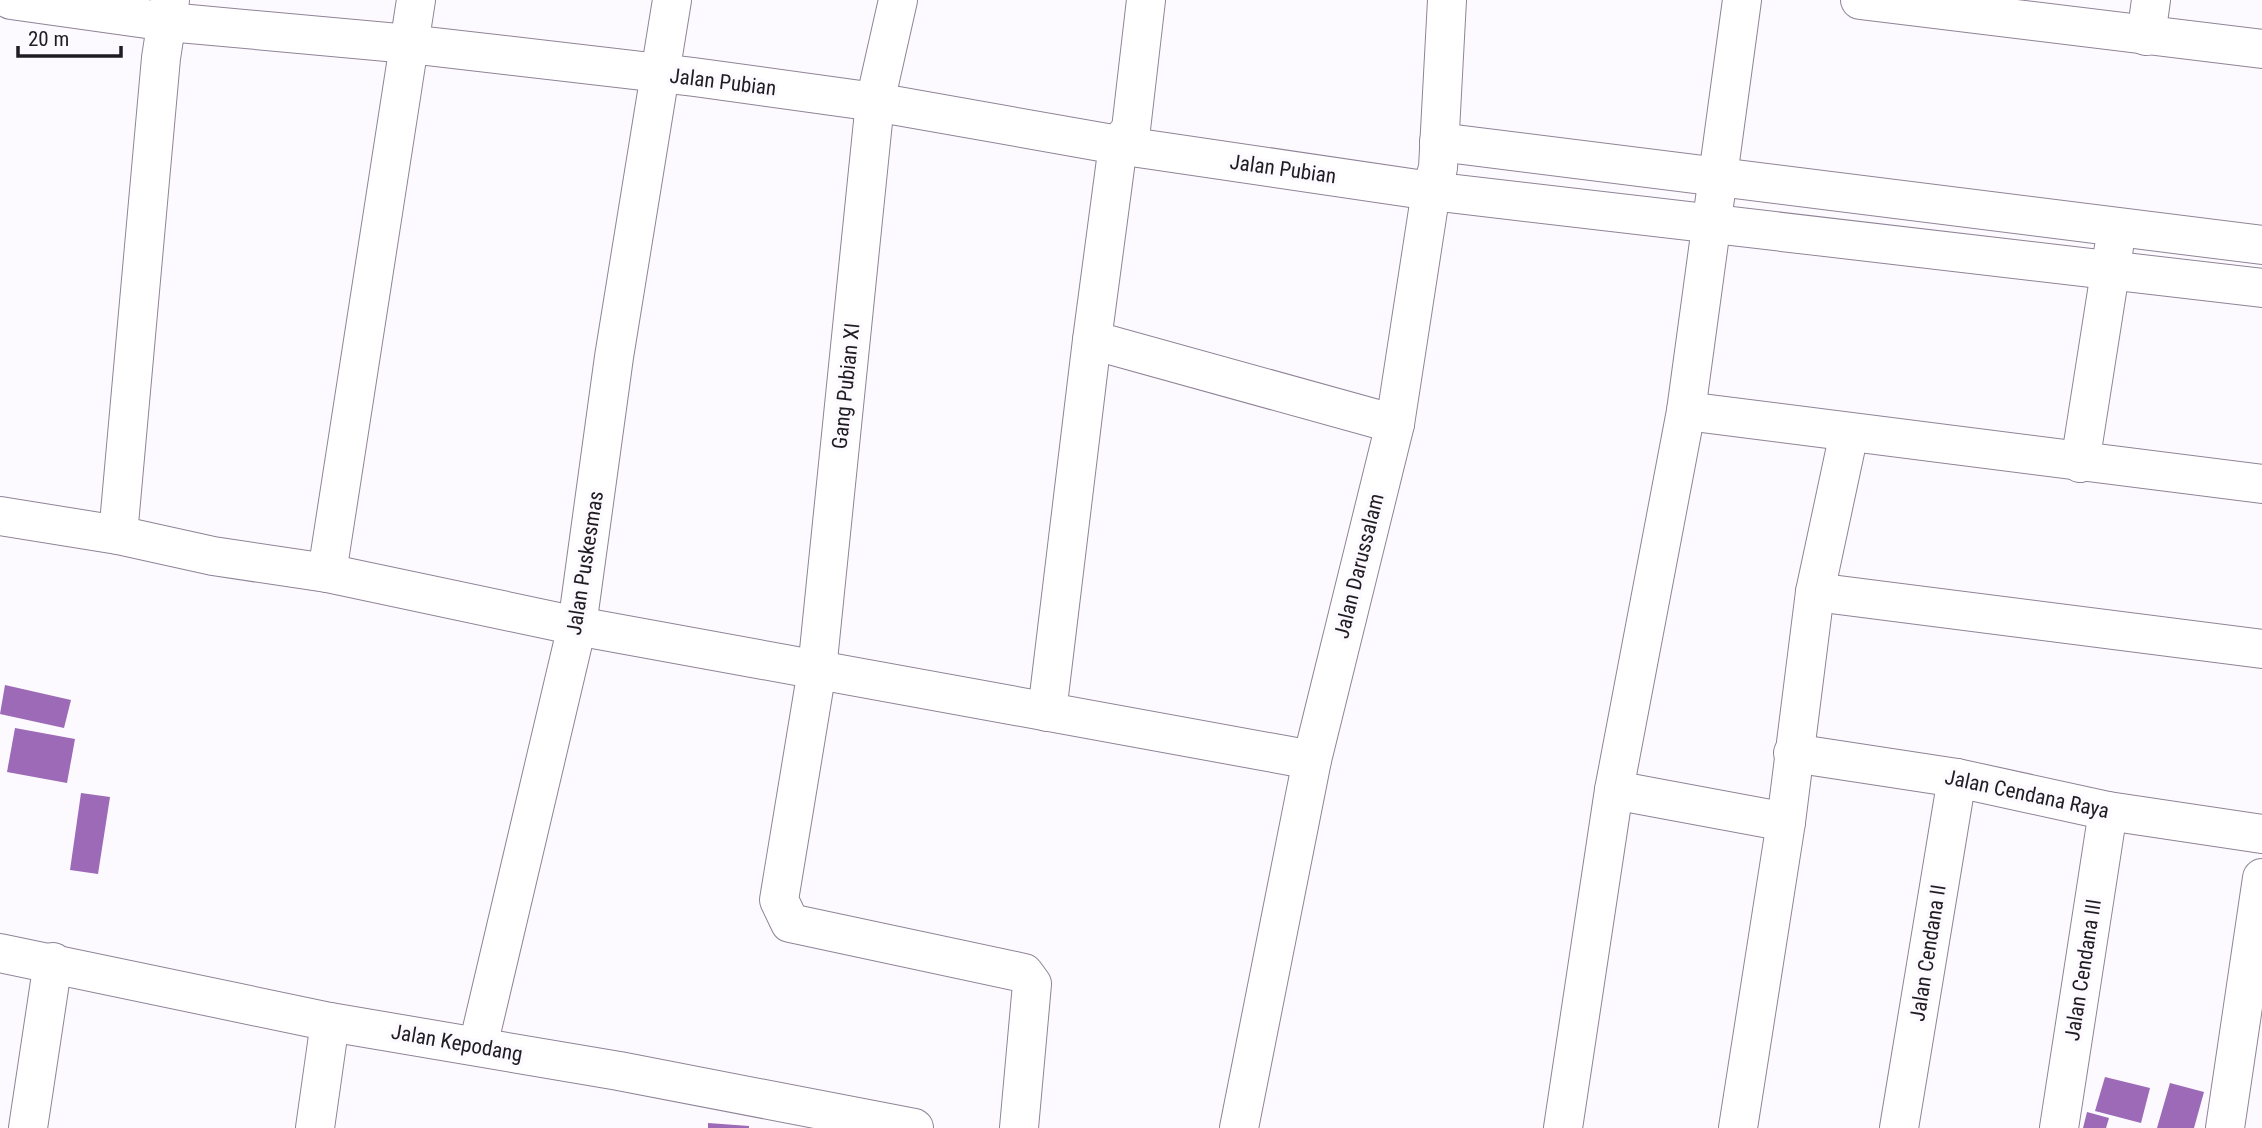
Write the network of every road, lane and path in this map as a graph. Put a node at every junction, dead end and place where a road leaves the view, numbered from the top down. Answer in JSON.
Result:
{"nodes":[{"id":1,"x":11,"y":0,"type":"edge"},
{"id":2,"x":416,"y":0,"type":"edge"},
{"id":3,"x":672,"y":0,"type":"edge"},
{"id":4,"x":898,"y":0,"type":"edge"},
{"id":5,"x":1146,"y":0,"type":"edge"},
{"id":6,"x":1447,"y":0,"type":"edge"},
{"id":7,"x":1742,"y":0,"type":"edge"},
{"id":8,"x":1860,"y":0,"type":"edge"},
{"id":9,"x":169,"y":11,"type":"edge"},
{"id":10,"x":2148,"y":18,"type":"edge"},
{"id":11,"x":409,"y":44,"type":"junction"},
{"id":12,"x":2262,"y":49,"type":"edge"},
{"id":13,"x":660,"y":74,"type":"junction"},
{"id":14,"x":875,"y":102,"type":"junction"},
{"id":15,"x":1439,"y":142,"type":"junction"},
{"id":16,"x":1118,"y":145,"type":"junction"},
{"id":17,"x":1718,"y":177,"type":"junction"},
{"id":18,"x":1431,"y":191,"type":"junction"},
{"id":19,"x":1711,"y":224,"type":"junction"},
{"id":20,"x":2118,"y":227,"type":"junction"},
{"id":21,"x":2262,"y":245,"type":"edge"},
{"id":22,"x":2109,"y":270,"type":"junction"},
{"id":23,"x":2262,"y":288,"type":"edge"},
{"id":24,"x":1093,"y":340,"type":"junction"},
{"id":25,"x":1686,"y":411,"type":"junction"},
{"id":26,"x":1395,"y":424,"type":"junction"},
{"id":27,"x":1849,"y":433,"type":"junction"},
{"id":28,"x":2080,"y":463,"type":"junction"},
{"id":29,"x":2262,"y":484,"type":"edge"},
{"id":30,"x":0,"y":516,"type":"edge"},
{"id":31,"x":118,"y":535,"type":"junction"},
{"id":32,"x":327,"y":573,"type":"junction"},
{"id":33,"x":1815,"y":592,"type":"junction"},
{"id":34,"x":577,"y":626,"type":"junction"},
{"id":35,"x":2262,"y":649,"type":"edge"},
{"id":36,"x":817,"y":670,"type":"junction"},
{"id":37,"x":1046,"y":712,"type":"junction"},
{"id":38,"x":1793,"y":753,"type":"junction"},
{"id":39,"x":1312,"y":761,"type":"junction"},
{"id":40,"x":1957,"y":778,"type":"junction"},
{"id":41,"x":1614,"y":790,"type":"junction"},
{"id":42,"x":2108,"y":811,"type":"junction"},
{"id":43,"x":1786,"y":822,"type":"junction"},
{"id":44,"x":2262,"y":834,"type":"edge"},
{"id":45,"x":2262,"y":878,"type":"edge"},
{"id":46,"x":0,"y":953,"type":"edge"},
{"id":47,"x":53,"y":962,"type":"junction"},
{"id":48,"x":330,"y":1022,"type":"junction"},
{"id":49,"x":478,"y":1046,"type":"junction"},
{"id":50,"x":28,"y":1128,"type":"edge"},
{"id":51,"x":315,"y":1128,"type":"edge"},
{"id":52,"x":914,"y":1128,"type":"edge"},
{"id":53,"x":1019,"y":1128,"type":"edge"},
{"id":54,"x":1239,"y":1128,"type":"edge"},
{"id":55,"x":1563,"y":1128,"type":"edge"},
{"id":56,"x":1738,"y":1128,"type":"edge"},
{"id":57,"x":1899,"y":1128,"type":"edge"},
{"id":58,"x":2059,"y":1128,"type":"edge"},
{"id":59,"x":2225,"y":1128,"type":"edge"}],
"edges":[{"from":1,"to":9,"type":"street","name":"Jalan Pubian"},
{"from":2,"to":11,"type":"street"},
{"from":3,"to":13,"type":"street","name":"Jalan Puskesmas"},
{"from":4,"to":14,"type":"street","name":"Gang Pubian XI"},
{"from":5,"to":16,"type":"street"},
{"from":6,"to":15,"type":"street","name":"Jalan Darussalam"},
{"from":7,"to":17,"type":"street"},
{"from":8,"to":10,"type":"street"},
{"from":9,"to":11,"type":"street","name":"Jalan Pubian"},
{"from":9,"to":31,"type":"street"},
{"from":10,"to":12,"type":"street"},
{"from":11,"to":13,"type":"street","name":"Jalan Pubian"},
{"from":11,"to":32,"type":"street"},
{"from":13,"to":14,"type":"street","name":"Jalan Pubian"},
{"from":13,"to":34,"type":"street","name":"Jalan Puskesmas"},
{"from":14,"to":16,"type":"street","name":"Jalan Pubian"},
{"from":14,"to":36,"type":"street","name":"Gang Pubian XI"},
{"from":15,"to":17,"type":"street"},
{"from":15,"to":18,"type":"street","name":"Jalan Darussalam"},
{"from":16,"to":18,"type":"street","name":"Jalan Pubian"},
{"from":16,"to":24,"type":"street"},
{"from":17,"to":19,"type":"street"},
{"from":17,"to":20,"type":"street"},
{"from":18,"to":19,"type":"street","name":"Jalan Pubian"},
{"from":18,"to":26,"type":"street","name":"Jalan Darussalam"},
{"from":19,"to":22,"type":"street","name":"Jalan Pubian"},
{"from":19,"to":25,"type":"street"},
{"from":20,"to":21,"type":"street"},
{"from":20,"to":22,"type":"street"},
{"from":22,"to":23,"type":"street","name":"Jalan Pubian"},
{"from":22,"to":28,"type":"street"},
{"from":24,"to":26,"type":"street"},
{"from":24,"to":37,"type":"street"},
{"from":25,"to":27,"type":"street"},
{"from":25,"to":41,"type":"street"},
{"from":26,"to":39,"type":"street","name":"Jalan Darussalam"},
{"from":27,"to":28,"type":"street"},
{"from":27,"to":33,"type":"street"},
{"from":28,"to":29,"type":"street"},
{"from":30,"to":31,"type":"street"},
{"from":31,"to":32,"type":"street"},
{"from":32,"to":34,"type":"street"},
{"from":33,"to":35,"type":"street"},
{"from":33,"to":38,"type":"street"},
{"from":34,"to":36,"type":"street"},
{"from":34,"to":49,"type":"street","name":"Jalan Puskesmas"},
{"from":36,"to":37,"type":"street"},
{"from":36,"to":53,"type":"street","name":"Gang Pubian XI"},
{"from":37,"to":39,"type":"street"},
{"from":38,"to":40,"type":"street","name":"Jalan Cendana Raya"},
{"from":38,"to":43,"type":"street"},
{"from":39,"to":54,"type":"street","name":"Jalan Darussalam"},
{"from":40,"to":42,"type":"street","name":"Jalan Cendana Raya"},
{"from":40,"to":57,"type":"street","name":"Jalan Cendana II"},
{"from":41,"to":43,"type":"street"},
{"from":41,"to":55,"type":"street"},
{"from":42,"to":44,"type":"street","name":"Jalan Cendana Raya"},
{"from":42,"to":58,"type":"street","name":"Jalan Cendana III"},
{"from":43,"to":56,"type":"street"},
{"from":45,"to":59,"type":"street"},
{"from":46,"to":47,"type":"street","name":"Jalan Kepodang"},
{"from":47,"to":48,"type":"street","name":"Jalan Kepodang"},
{"from":47,"to":50,"type":"street"},
{"from":48,"to":49,"type":"street","name":"Jalan Kepodang"},
{"from":48,"to":51,"type":"street"},
{"from":49,"to":52,"type":"street","name":"Jalan Kepodang"}]}
